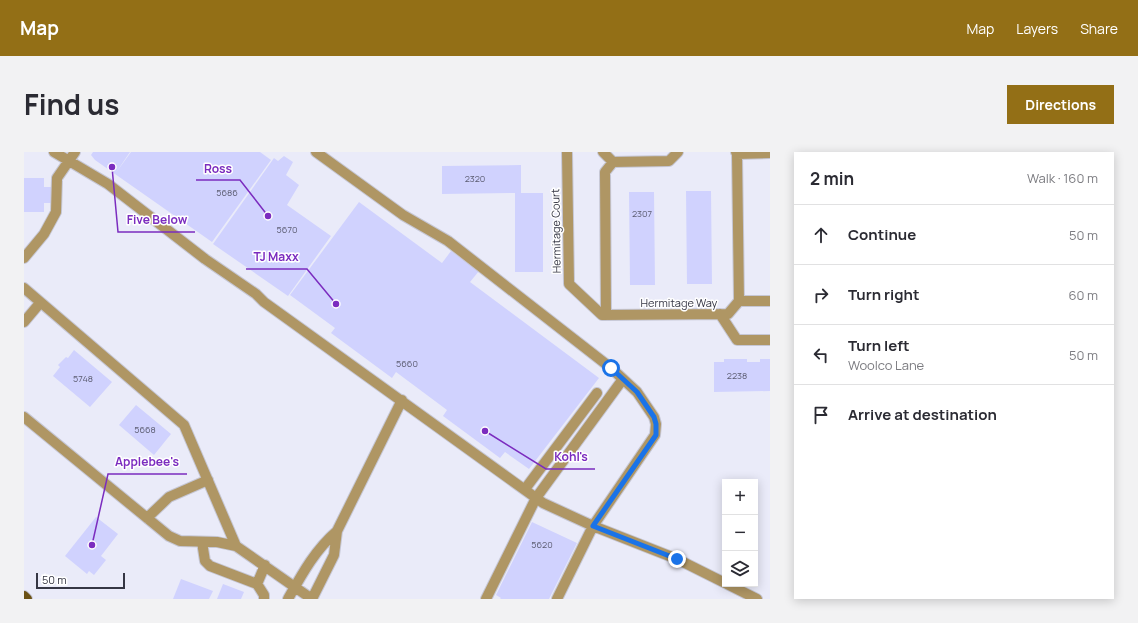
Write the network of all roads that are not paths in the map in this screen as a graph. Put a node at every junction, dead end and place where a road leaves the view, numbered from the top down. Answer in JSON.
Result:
{"nodes":[{"id":1,"x":54,"y":152,"type":"edge"},
{"id":2,"x":316,"y":152,"type":"edge"},
{"id":3,"x":567,"y":152,"type":"edge"},
{"id":4,"x":603,"y":152,"type":"edge"},
{"id":5,"x":678,"y":152,"type":"edge"},
{"id":6,"x":736,"y":153,"type":"edge"},
{"id":7,"x":770,"y":153,"type":"edge"},
{"id":8,"x":72,"y":156,"type":"edge"},
{"id":9,"x":613,"y":162,"type":"junction"},
{"id":10,"x":24,"y":258,"type":"edge"},
{"id":11,"x":26,"y":294,"type":"edge"},
{"id":12,"x":739,"y":301,"type":"junction"},
{"id":13,"x":770,"y":301,"type":"edge"},
{"id":14,"x":40,"y":302,"type":"junction"},
{"id":15,"x":720,"y":314,"type":"junction"},
{"id":16,"x":606,"y":315,"type":"junction"},
{"id":17,"x":24,"y":322,"type":"edge"},
{"id":18,"x":770,"y":340,"type":"edge"},
{"id":19,"x":623,"y":379,"type":"junction"},
{"id":20,"x":597,"y":393,"type":"dead end"},
{"id":21,"x":402,"y":400,"type":"junction"},
{"id":22,"x":24,"y":417,"type":"edge"},
{"id":23,"x":208,"y":480,"type":"junction"},
{"id":24,"x":525,"y":489,"type":"junction"},
{"id":25,"x":536,"y":498,"type":"junction"},
{"id":26,"x":147,"y":518,"type":"junction"},
{"id":27,"x":593,"y":526,"type":"junction"},
{"id":28,"x":338,"y":531,"type":"junction"},
{"id":29,"x":202,"y":542,"type":"junction"},
{"id":30,"x":236,"y":546,"type":"junction"},
{"id":31,"x":265,"y":565,"type":"junction"},
{"id":32,"x":722,"y":582,"type":"edge"},
{"id":33,"x":257,"y":584,"type":"junction"},
{"id":34,"x":295,"y":587,"type":"junction"},
{"id":35,"x":732,"y":587,"type":"edge"},
{"id":36,"x":24,"y":596,"type":"edge"},
{"id":37,"x":27,"y":599,"type":"edge"},
{"id":38,"x":264,"y":599,"type":"edge"},
{"id":39,"x":288,"y":599,"type":"edge"},
{"id":40,"x":312,"y":599,"type":"edge"},
{"id":41,"x":486,"y":599,"type":"edge"},
{"id":42,"x":557,"y":599,"type":"edge"},
{"id":43,"x":757,"y":599,"type":"edge"}],
"edges":[{"from":1,"to":8,"type":"street"},
{"from":2,"to":19,"type":"street"},
{"from":3,"to":16,"type":"street","name":"Hermitage Court"},
{"from":4,"to":9,"type":"street"},
{"from":5,"to":9,"type":"street"},
{"from":6,"to":7,"type":"street"},
{"from":6,"to":12,"type":"street"},
{"from":8,"to":10,"type":"street"},
{"from":8,"to":21,"type":"street"},
{"from":9,"to":16,"type":"street"},
{"from":11,"to":14,"type":"street"},
{"from":12,"to":13,"type":"street"},
{"from":12,"to":15,"type":"street","name":"Hermitage Way"},
{"from":14,"to":17,"type":"street"},
{"from":14,"to":23,"type":"street"},
{"from":15,"to":16,"type":"street","name":"Hermitage Way"},
{"from":15,"to":18,"type":"street"},
{"from":19,"to":25,"type":"street"},
{"from":19,"to":27,"type":"street"},
{"from":20,"to":24,"type":"street"},
{"from":21,"to":24,"type":"street"},
{"from":21,"to":28,"type":"street"},
{"from":22,"to":26,"type":"street"},
{"from":23,"to":26,"type":"street"},
{"from":23,"to":30,"type":"street"},
{"from":24,"to":25,"type":"street"},
{"from":25,"to":27,"type":"street"},
{"from":25,"to":41,"type":"street"},
{"from":26,"to":29,"type":"street"},
{"from":27,"to":32,"type":"street"},
{"from":27,"to":42,"type":"street"},
{"from":28,"to":34,"type":"street"},
{"from":28,"to":40,"type":"street"},
{"from":29,"to":30,"type":"street"},
{"from":29,"to":33,"type":"street"},
{"from":30,"to":31,"type":"street"},
{"from":31,"to":33,"type":"street"},
{"from":31,"to":34,"type":"street"},
{"from":33,"to":38,"type":"street"},
{"from":34,"to":39,"type":"street"},
{"from":34,"to":40,"type":"street"},
{"from":35,"to":43,"type":"street"},
{"from":36,"to":37,"type":"main road"}]}
